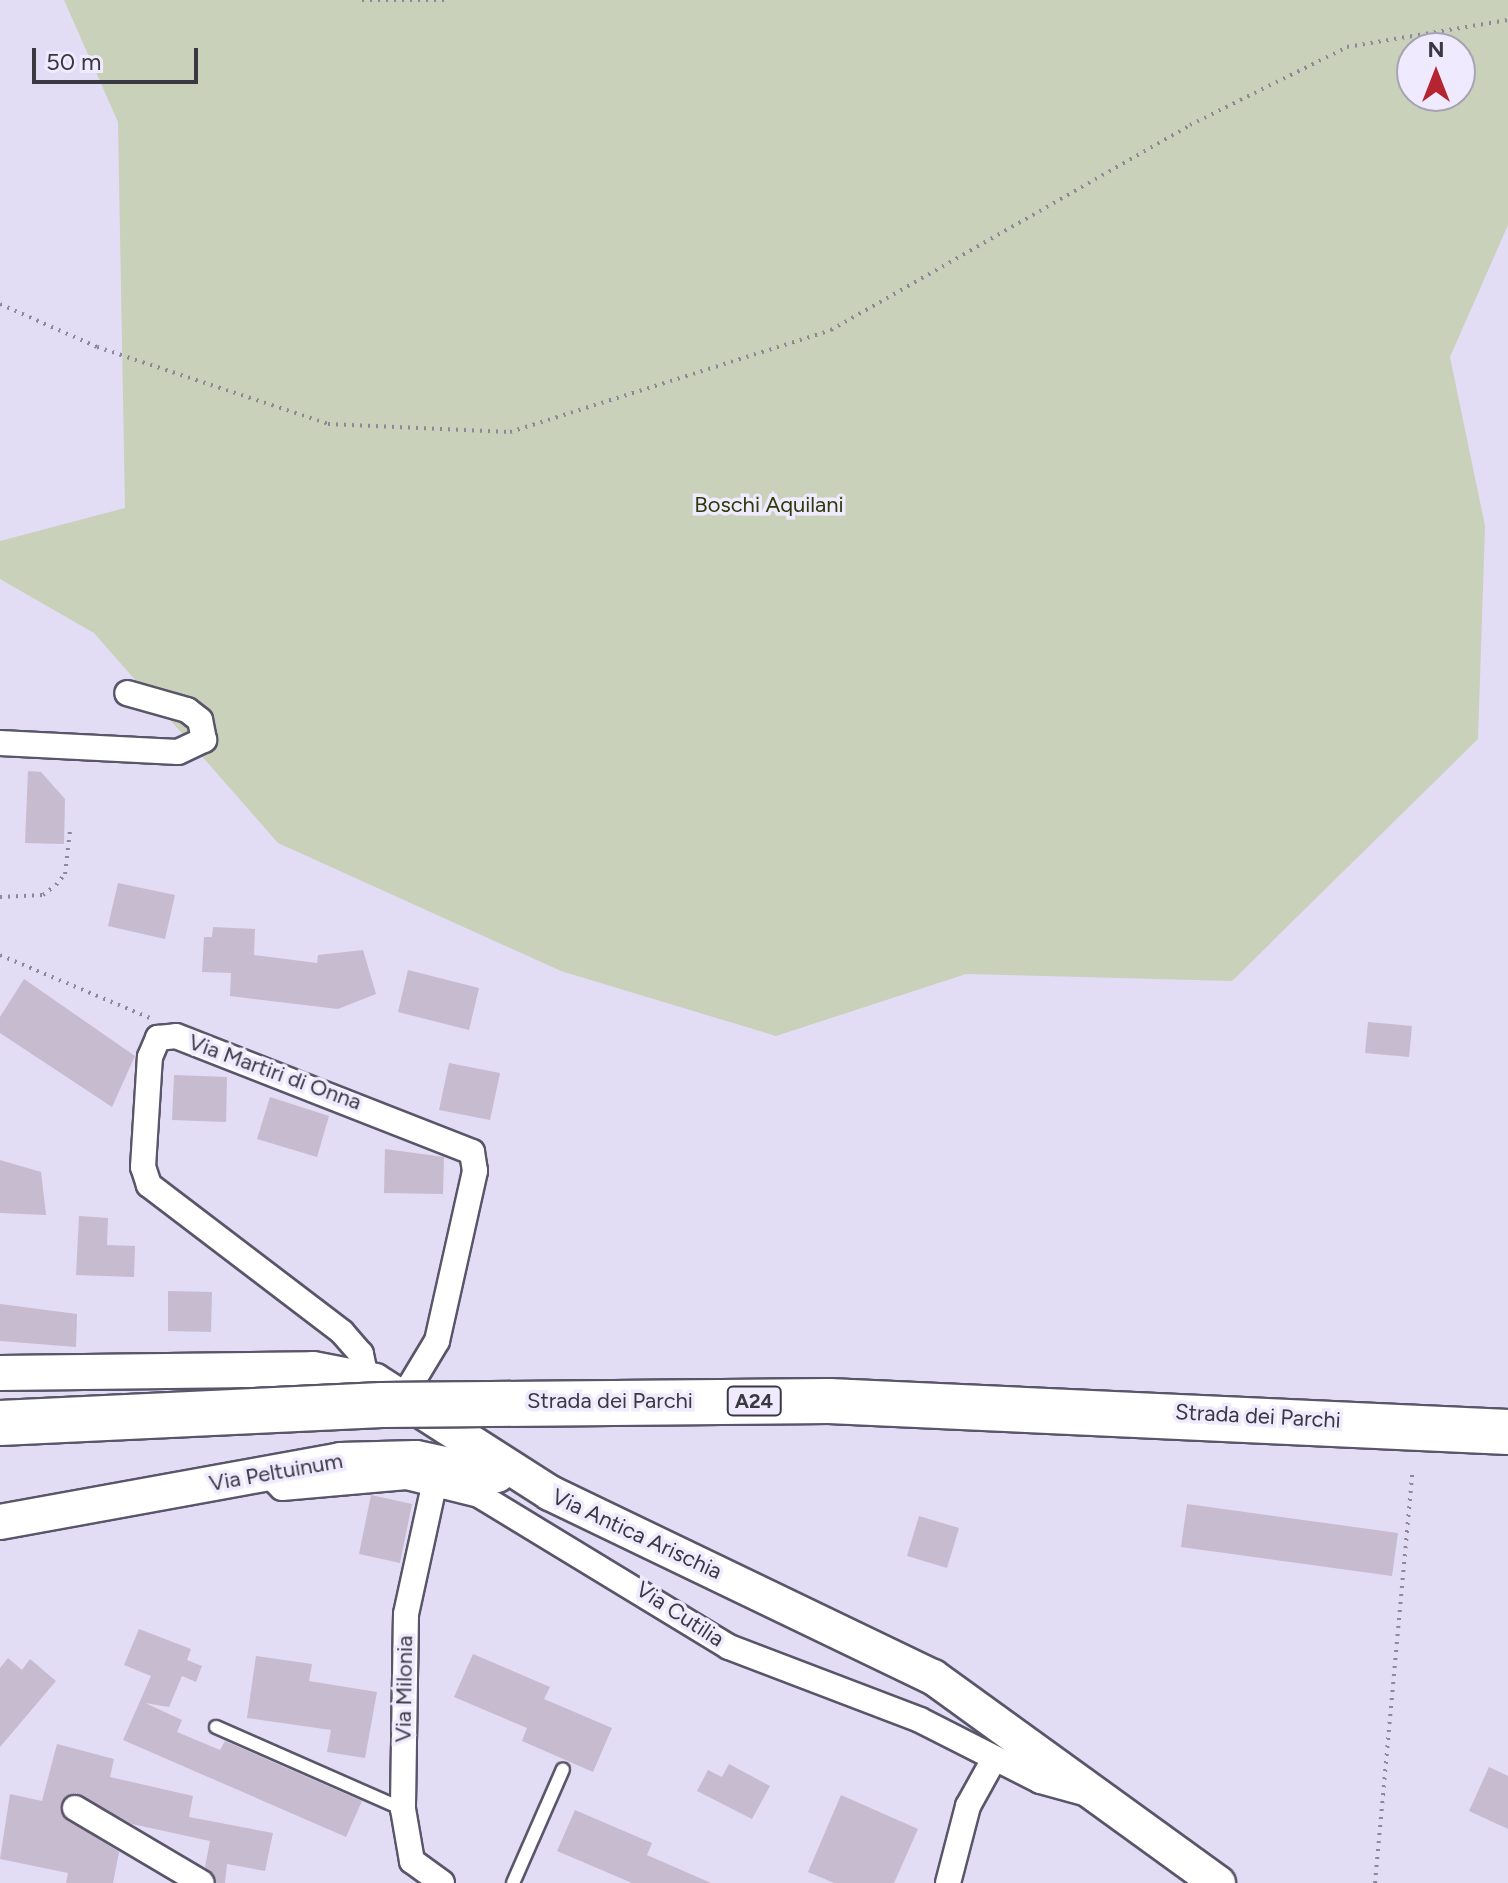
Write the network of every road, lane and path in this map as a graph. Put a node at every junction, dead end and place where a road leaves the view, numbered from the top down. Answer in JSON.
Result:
{"nodes":[{"id":1,"x":362,"y":0,"type":"edge"},
{"id":2,"x":448,"y":0,"type":"edge"},
{"id":3,"x":1508,"y":20,"type":"edge"},
{"id":4,"x":0,"y":304,"type":"edge"},
{"id":5,"x":127,"y":693,"type":"dead end"},
{"id":6,"x":0,"y":743,"type":"edge"},
{"id":7,"x":70,"y":831,"type":"dead end"},
{"id":8,"x":0,"y":897,"type":"edge"},
{"id":9,"x":0,"y":955,"type":"edge"},
{"id":10,"x":163,"y":1036,"type":"junction"},
{"id":11,"x":0,"y":1373,"type":"edge"},
{"id":12,"x":358,"y":1376,"type":"junction"},
{"id":13,"x":402,"y":1399,"type":"junction"},
{"id":14,"x":0,"y":1423,"type":"edge"},
{"id":15,"x":1508,"y":1432,"type":"edge"},
{"id":16,"x":0,"y":1453,"type":"edge"},
{"id":17,"x":356,"y":1458,"type":"junction"},
{"id":18,"x":1508,"y":1460,"type":"edge"},
{"id":19,"x":267,"y":1473,"type":"junction"},
{"id":20,"x":1412,"y":1473,"type":"dead end"},
{"id":21,"x":435,"y":1481,"type":"junction"},
{"id":22,"x":550,"y":1493,"type":"junction"},
{"id":23,"x":0,"y":1522,"type":"edge"},
{"id":24,"x":216,"y":1727,"type":"dead end"},
{"id":25,"x":994,"y":1759,"type":"junction"},
{"id":26,"x":563,"y":1769,"type":"dead end"},
{"id":27,"x":1095,"y":1791,"type":"junction"},
{"id":28,"x":75,"y":1808,"type":"dead end"},
{"id":29,"x":403,"y":1809,"type":"junction"},
{"id":30,"x":433,"y":1881,"type":"edge"},
{"id":31,"x":202,"y":1883,"type":"edge"},
{"id":32,"x":513,"y":1883,"type":"edge"},
{"id":33,"x":948,"y":1883,"type":"edge"},
{"id":34,"x":1218,"y":1883,"type":"edge"},
{"id":35,"x":1375,"y":1883,"type":"edge"}],
"edges":[{"from":1,"to":2,"type":"path"},
{"from":3,"to":4,"type":"path"},
{"from":5,"to":6,"type":"street"},
{"from":7,"to":8,"type":"path"},
{"from":9,"to":10,"type":"path"},
{"from":10,"to":12,"type":"street","name":"Via Martiri di Onna"},
{"from":10,"to":13,"type":"street","name":"Via Martiri di Onna"},
{"from":11,"to":12,"type":"main road"},
{"from":12,"to":13,"type":"main road","name":"Via Antica Arischia"},
{"from":12,"to":17,"type":"main road"},
{"from":13,"to":17,"type":"main road"},
{"from":13,"to":22,"type":"main road","name":"Via Antica Arischia"},
{"from":14,"to":15,"type":"highway","name":"Strada dei Parchi","number":"A24","bridge":true},
{"from":16,"to":18,"type":"highway","name":"Strada dei Parchi","number":"A24"},
{"from":17,"to":19,"type":"main road","name":"Via Peltuinum"},
{"from":17,"to":22,"type":"main road","name":"Via Peltuinum"},
{"from":19,"to":21,"type":"street","name":"Via Cutilia"},
{"from":19,"to":23,"type":"main road","name":"Via Peltuinum"},
{"from":20,"to":35,"type":"path"},
{"from":21,"to":25,"type":"street","name":"Via Cutilia"},
{"from":21,"to":29,"type":"street","name":"Via Milonia"},
{"from":22,"to":27,"type":"main road","name":"Via Antica Arischia"},
{"from":24,"to":29,"type":"lane"},
{"from":25,"to":27,"type":"street","name":"Via Cutilia"},
{"from":25,"to":33,"type":"street"},
{"from":26,"to":32,"type":"lane"},
{"from":27,"to":34,"type":"main road","name":"Via Antica Arischia"},
{"from":28,"to":31,"type":"street"},
{"from":29,"to":30,"type":"street","name":"Via Milonia"}]}
